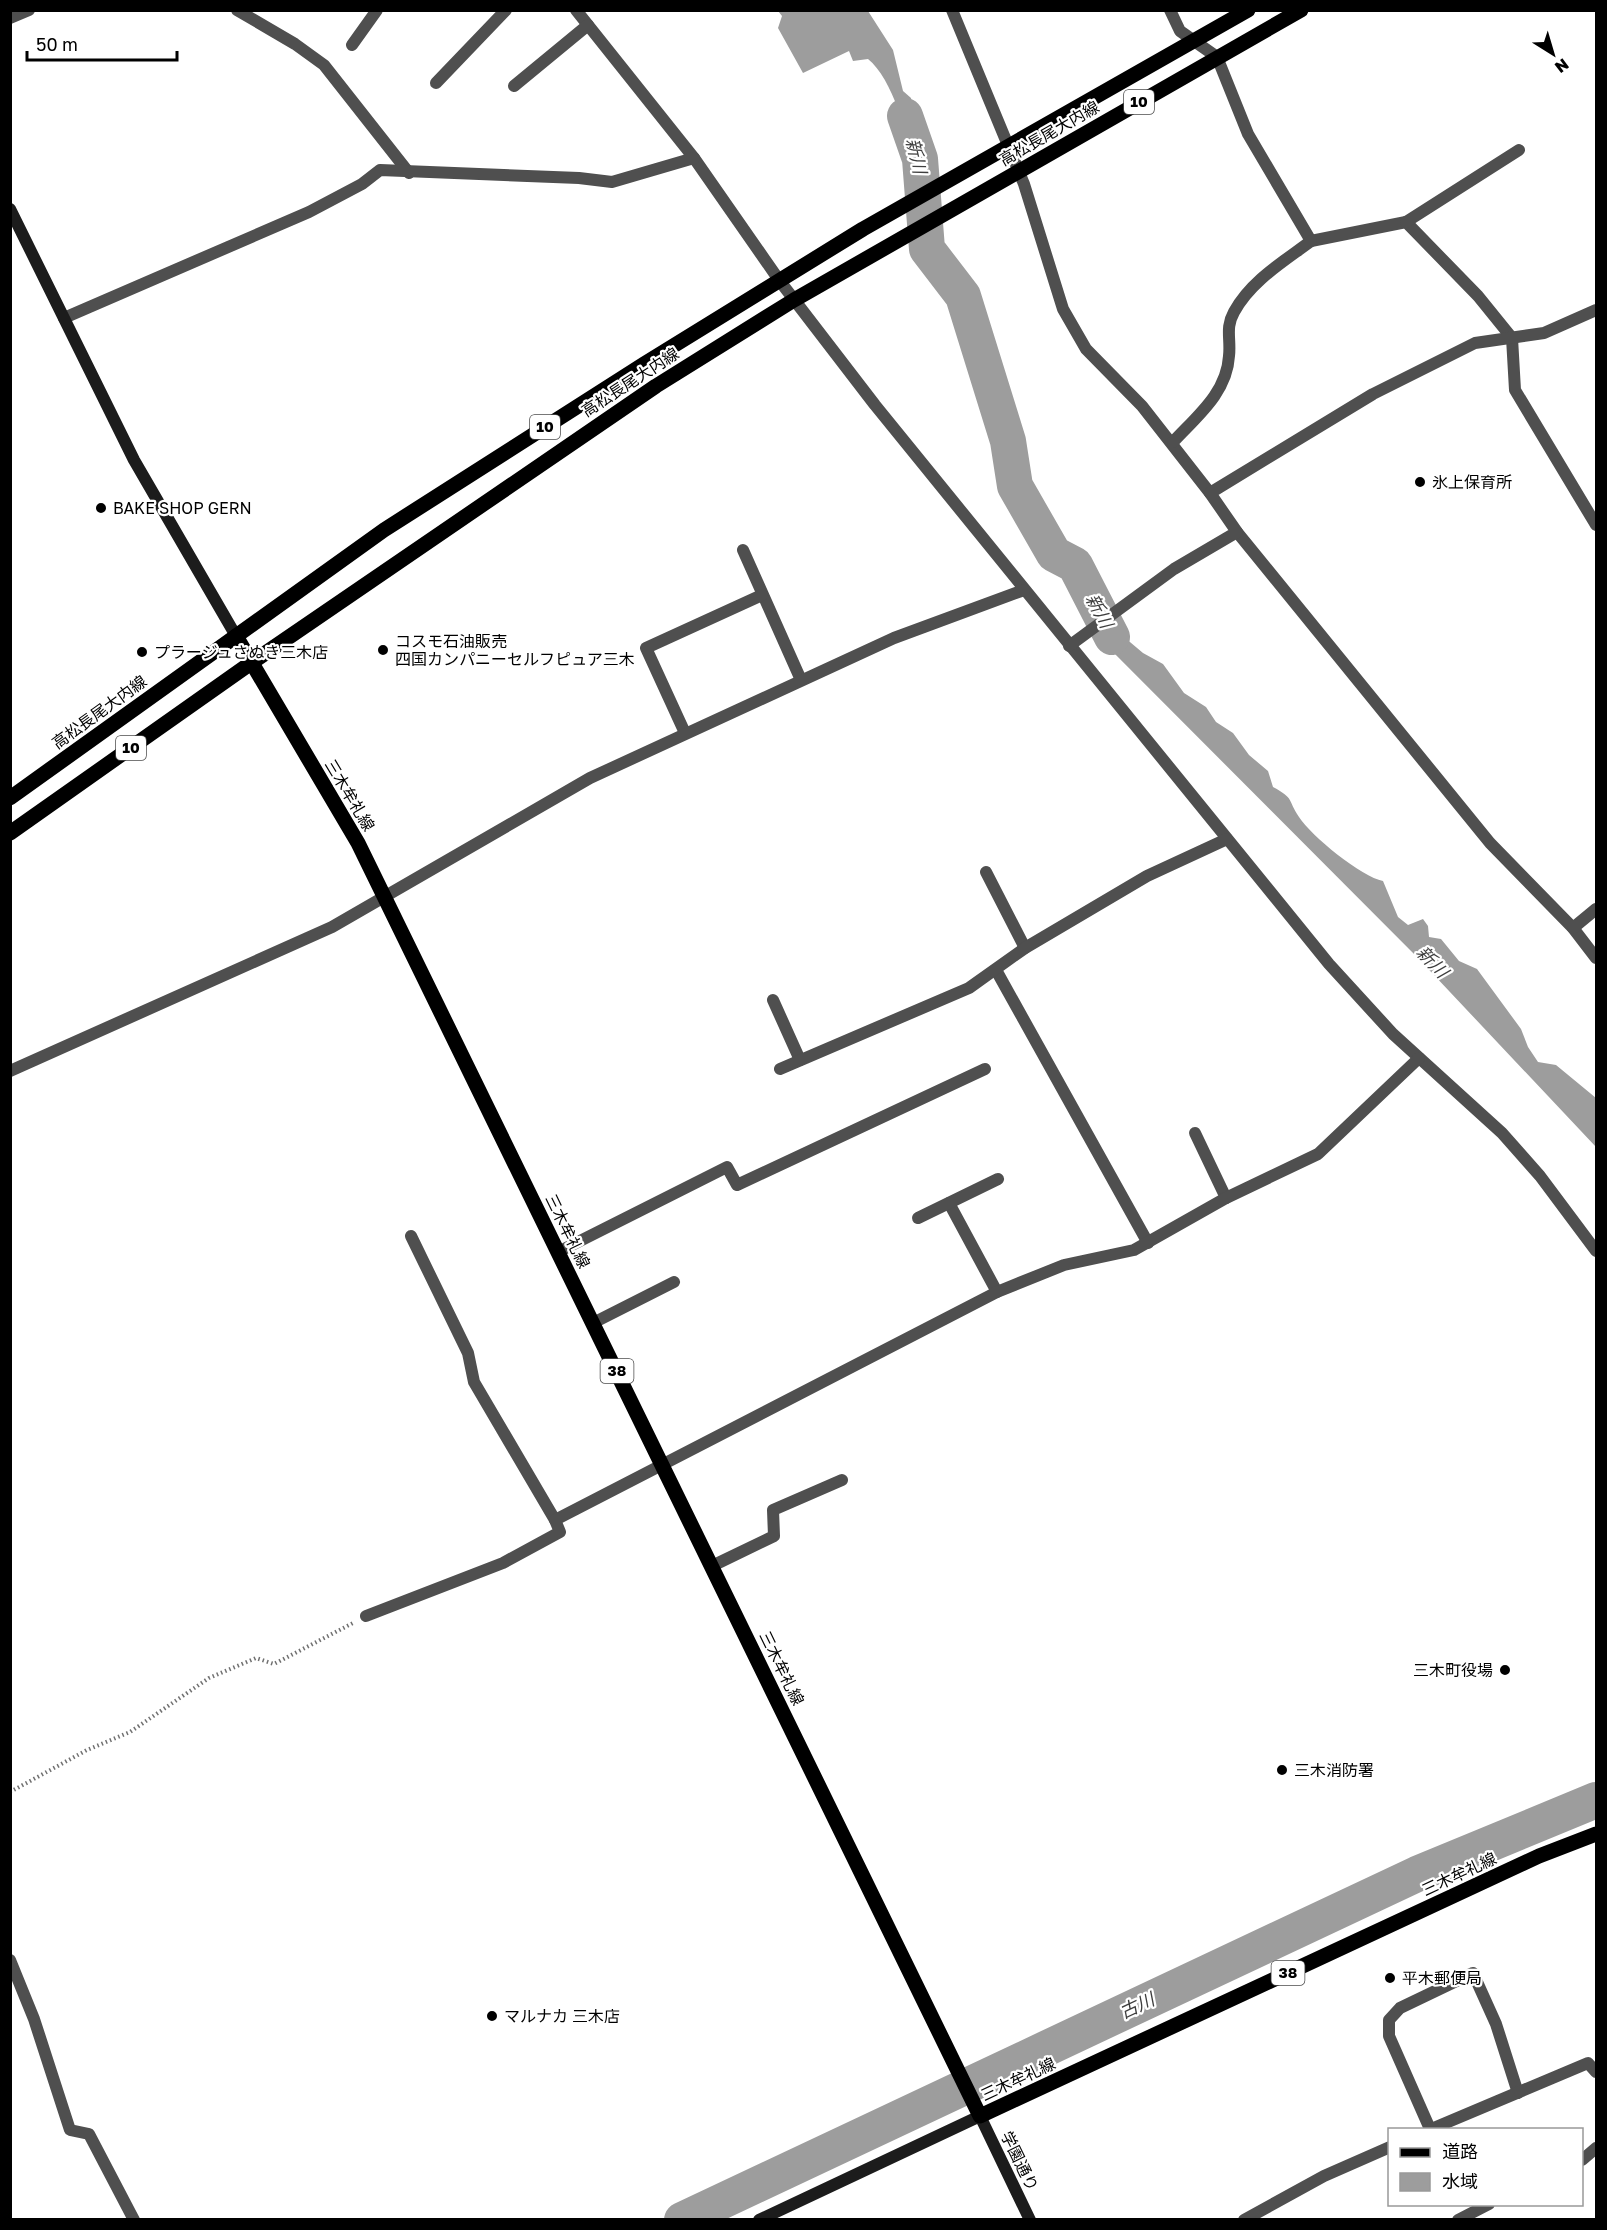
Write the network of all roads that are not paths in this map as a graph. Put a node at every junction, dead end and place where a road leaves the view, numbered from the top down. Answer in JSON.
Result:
{"nodes":[{"id":1,"x":29,"y":10,"type":"edge"},
{"id":2,"x":237,"y":10,"type":"edge"},
{"id":3,"x":377,"y":10,"type":"edge"},
{"id":4,"x":506,"y":10,"type":"edge"},
{"id":5,"x":576,"y":10,"type":"edge"},
{"id":6,"x":952,"y":10,"type":"edge"},
{"id":7,"x":1170,"y":10,"type":"edge"},
{"id":8,"x":1248,"y":10,"type":"edge"},
{"id":9,"x":1301,"y":10,"type":"edge"},
{"id":10,"x":10,"y":18,"type":"edge"},
{"id":11,"x":588,"y":25,"type":"junction"},
{"id":12,"x":1196,"y":40,"type":"junction"},
{"id":13,"x":352,"y":45,"type":"dead end"},
{"id":14,"x":1217,"y":57,"type":"junction"},
{"id":15,"x":435,"y":83,"type":"dead end"},
{"id":16,"x":514,"y":86,"type":"dead end"},
{"id":17,"x":1008,"y":146,"type":"junction"},
{"id":18,"x":1519,"y":150,"type":"dead end"},
{"id":19,"x":694,"y":158,"type":"junction"},
{"id":20,"x":1018,"y":171,"type":"junction"},
{"id":21,"x":409,"y":173,"type":"junction"},
{"id":22,"x":10,"y":209,"type":"edge"},
{"id":23,"x":1406,"y":222,"type":"junction"},
{"id":24,"x":1311,"y":241,"type":"junction"},
{"id":25,"x":779,"y":280,"type":"junction"},
{"id":26,"x":794,"y":300,"type":"junction"},
{"id":27,"x":1596,"y":310,"type":"edge"},
{"id":28,"x":64,"y":318,"type":"junction"},
{"id":29,"x":1512,"y":338,"type":"junction"},
{"id":30,"x":1173,"y":442,"type":"junction"},
{"id":31,"x":1210,"y":493,"type":"junction"},
{"id":32,"x":1596,"y":525,"type":"edge"},
{"id":33,"x":1237,"y":532,"type":"junction"},
{"id":34,"x":743,"y":550,"type":"dead end"},
{"id":35,"x":1024,"y":590,"type":"junction"},
{"id":36,"x":762,"y":595,"type":"junction"},
{"id":37,"x":236,"y":636,"type":"junction"},
{"id":38,"x":1069,"y":646,"type":"junction"},
{"id":39,"x":251,"y":663,"type":"junction"},
{"id":40,"x":801,"y":680,"type":"junction"},
{"id":41,"x":685,"y":733,"type":"junction"},
{"id":42,"x":10,"y":798,"type":"edge"},
{"id":43,"x":10,"y":833,"type":"edge"},
{"id":44,"x":1227,"y":839,"type":"junction"},
{"id":45,"x":986,"y":873,"type":"dead end"},
{"id":46,"x":385,"y":898,"type":"junction"},
{"id":47,"x":1596,"y":909,"type":"edge"},
{"id":48,"x":1574,"y":928,"type":"junction"},
{"id":49,"x":1024,"y":948,"type":"junction"},
{"id":50,"x":1596,"y":958,"type":"edge"},
{"id":51,"x":996,"y":970,"type":"junction"},
{"id":52,"x":773,"y":999,"type":"dead end"},
{"id":53,"x":1419,"y":1058,"type":"junction"},
{"id":54,"x":800,"y":1060,"type":"junction"},
{"id":55,"x":780,"y":1069,"type":"dead end"},
{"id":56,"x":985,"y":1069,"type":"dead end"},
{"id":57,"x":10,"y":1071,"type":"edge"},
{"id":58,"x":1195,"y":1133,"type":"dead end"},
{"id":59,"x":999,"y":1179,"type":"dead end"},
{"id":60,"x":1226,"y":1198,"type":"junction"},
{"id":61,"x":950,"y":1203,"type":"junction"},
{"id":62,"x":918,"y":1218,"type":"dead end"},
{"id":63,"x":411,"y":1236,"type":"dead end"},
{"id":64,"x":1148,"y":1243,"type":"junction"},
{"id":65,"x":1596,"y":1251,"type":"edge"},
{"id":66,"x":558,"y":1252,"type":"junction"},
{"id":67,"x":675,"y":1282,"type":"dead end"},
{"id":68,"x":997,"y":1292,"type":"junction"},
{"id":69,"x":593,"y":1323,"type":"junction"},
{"id":70,"x":663,"y":1466,"type":"junction"},
{"id":71,"x":842,"y":1480,"type":"dead end"},
{"id":72,"x":555,"y":1520,"type":"junction"},
{"id":73,"x":712,"y":1566,"type":"junction"},
{"id":74,"x":366,"y":1616,"type":"road end"},
{"id":75,"x":1596,"y":1834,"type":"edge"},
{"id":76,"x":10,"y":1960,"type":"edge"},
{"id":77,"x":1596,"y":2072,"type":"edge"},
{"id":78,"x":1518,"y":2093,"type":"junction"},
{"id":79,"x":980,"y":2116,"type":"junction"},
{"id":80,"x":1429,"y":2128,"type":"edge"},
{"id":81,"x":1431,"y":2128,"type":"edge"},
{"id":82,"x":1388,"y":2147,"type":"edge"},
{"id":83,"x":1596,"y":2148,"type":"edge"},
{"id":84,"x":1583,"y":2158,"type":"edge"},
{"id":85,"x":1487,"y":2206,"type":"edge"},
{"id":86,"x":134,"y":2220,"type":"edge"},
{"id":87,"x":759,"y":2220,"type":"edge"},
{"id":88,"x":1030,"y":2220,"type":"edge"},
{"id":89,"x":1244,"y":2220,"type":"edge"},
{"id":90,"x":1458,"y":2220,"type":"edge"}],
"edges":[{"from":1,"to":10,"type":"street"},
{"from":2,"to":21,"type":"street"},
{"from":3,"to":13,"type":"street"},
{"from":4,"to":15,"type":"street"},
{"from":5,"to":11,"type":"street"},
{"from":6,"to":17,"type":"street"},
{"from":7,"to":12,"type":"street"},
{"from":8,"to":12,"type":"main road","name":"高松長尾大内線","number":"10"},
{"from":9,"to":14,"type":"main road","name":"高松長尾大内線","number":"10"},
{"from":11,"to":16,"type":"street"},
{"from":11,"to":19,"type":"street"},
{"from":12,"to":14,"type":"street"},
{"from":12,"to":17,"type":"main road","name":"高松長尾大内線","number":"10"},
{"from":14,"to":20,"type":"main road","name":"高松長尾大内線","number":"10"},
{"from":14,"to":24,"type":"street"},
{"from":17,"to":20,"type":"street"},
{"from":17,"to":25,"type":"main road","name":"高松長尾大内線","number":"10"},
{"from":18,"to":23,"type":"street"},
{"from":19,"to":21,"type":"street"},
{"from":19,"to":25,"type":"street"},
{"from":20,"to":26,"type":"main road","name":"高松長尾大内線","number":"10"},
{"from":20,"to":30,"type":"street"},
{"from":21,"to":28,"type":"street"},
{"from":22,"to":28,"type":"street"},
{"from":23,"to":24,"type":"street"},
{"from":23,"to":29,"type":"street"},
{"from":24,"to":30,"type":"street"},
{"from":25,"to":26,"type":"street"},
{"from":25,"to":37,"type":"main road","name":"高松長尾大内線","number":"10"},
{"from":26,"to":35,"type":"street"},
{"from":26,"to":39,"type":"main road","name":"高松長尾大内線","number":"10"},
{"from":27,"to":29,"type":"street"},
{"from":28,"to":37,"type":"street"},
{"from":29,"to":31,"type":"street"},
{"from":29,"to":32,"type":"street"},
{"from":30,"to":31,"type":"street"},
{"from":31,"to":33,"type":"street"},
{"from":33,"to":38,"type":"street"},
{"from":33,"to":48,"type":"street"},
{"from":34,"to":36,"type":"street"},
{"from":35,"to":38,"type":"street"},
{"from":35,"to":40,"type":"street"},
{"from":36,"to":40,"type":"street"},
{"from":36,"to":41,"type":"street"},
{"from":37,"to":39,"type":"main road","name":"三木牟礼線","number":"38"},
{"from":37,"to":42,"type":"main road","name":"高松長尾大内線","number":"10"},
{"from":38,"to":44,"type":"street"},
{"from":39,"to":43,"type":"main road","name":"高松長尾大内線","number":"10"},
{"from":39,"to":46,"type":"main road","name":"三木牟礼線","number":"38"},
{"from":40,"to":41,"type":"street"},
{"from":41,"to":46,"type":"street"},
{"from":44,"to":49,"type":"street"},
{"from":44,"to":53,"type":"street"},
{"from":45,"to":49,"type":"street"},
{"from":46,"to":57,"type":"street"},
{"from":46,"to":66,"type":"main road","name":"三木牟礼線","number":"38"},
{"from":47,"to":48,"type":"street"},
{"from":48,"to":50,"type":"street"},
{"from":49,"to":51,"type":"street"},
{"from":51,"to":54,"type":"street"},
{"from":51,"to":64,"type":"street"},
{"from":52,"to":54,"type":"street"},
{"from":53,"to":60,"type":"street"},
{"from":53,"to":65,"type":"street"},
{"from":54,"to":55,"type":"street"},
{"from":56,"to":66,"type":"street"},
{"from":58,"to":60,"type":"street"},
{"from":59,"to":61,"type":"street"},
{"from":60,"to":64,"type":"street"},
{"from":61,"to":62,"type":"street"},
{"from":61,"to":68,"type":"street"},
{"from":63,"to":72,"type":"street"},
{"from":64,"to":68,"type":"street"},
{"from":66,"to":69,"type":"main road","name":"三木牟礼線","number":"38"},
{"from":67,"to":69,"type":"street"},
{"from":68,"to":70,"type":"street"},
{"from":69,"to":70,"type":"main road","name":"三木牟礼線","number":"38"},
{"from":70,"to":72,"type":"street"},
{"from":70,"to":73,"type":"main road","name":"三木牟礼線","number":"38"},
{"from":71,"to":73,"type":"street"},
{"from":72,"to":74,"type":"street"},
{"from":73,"to":79,"type":"main road","name":"三木牟礼線","number":"38"},
{"from":75,"to":79,"type":"main road","name":"三木牟礼線","number":"38"},
{"from":76,"to":86,"type":"street"},
{"from":77,"to":78,"type":"street"},
{"from":78,"to":80,"type":"street"},
{"from":78,"to":81,"type":"street"},
{"from":79,"to":87,"type":"street"},
{"from":79,"to":88,"type":"street","name":"学園通り"},
{"from":82,"to":89,"type":"street"},
{"from":83,"to":84,"type":"street"},
{"from":85,"to":90,"type":"street"}]}
